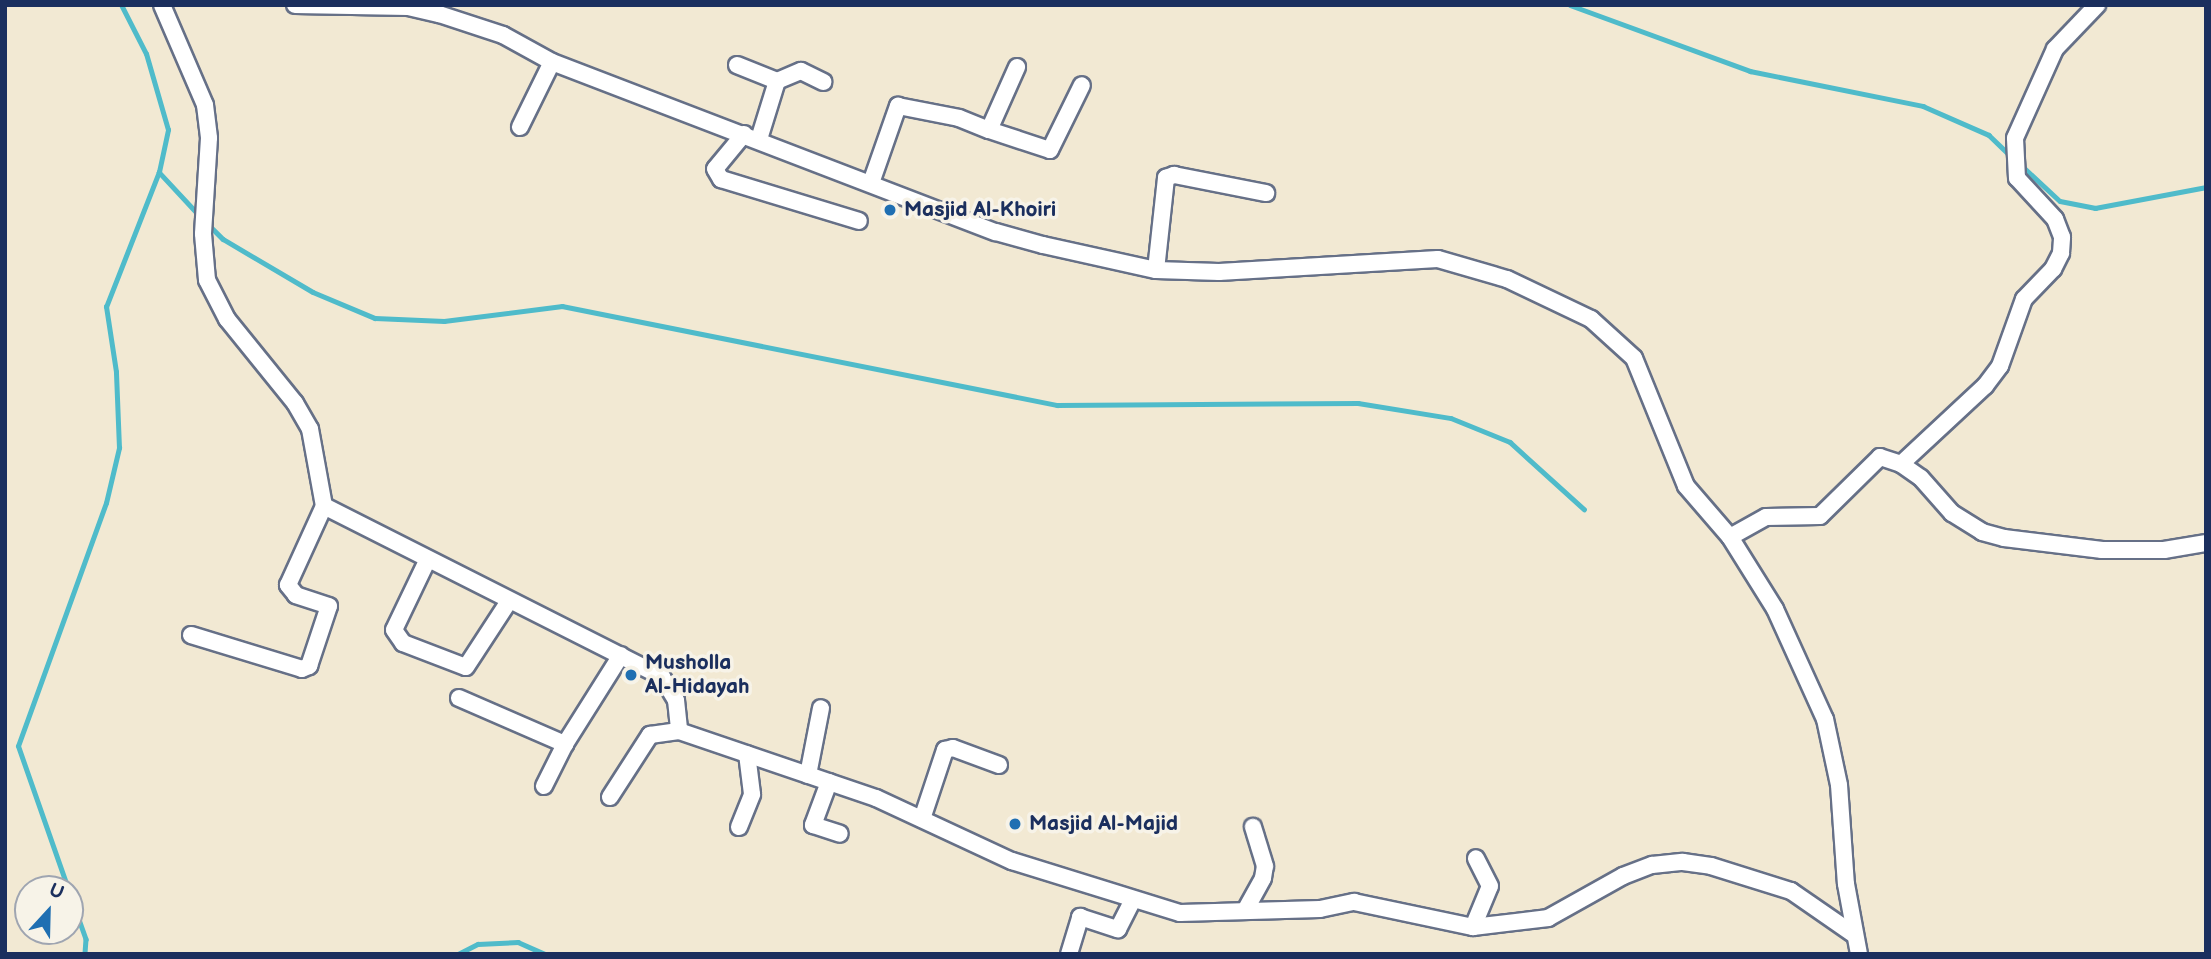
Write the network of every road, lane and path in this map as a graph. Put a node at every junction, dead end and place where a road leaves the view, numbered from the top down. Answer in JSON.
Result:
{"nodes":[{"id":1,"x":162,"y":5,"type":"edge"},
{"id":2,"x":295,"y":5,"type":"edge"},
{"id":3,"x":2097,"y":5,"type":"edge"},
{"id":4,"x":552,"y":62,"type":"junction"},
{"id":5,"x":737,"y":65,"type":"dead end"},
{"id":6,"x":1017,"y":67,"type":"dead end"},
{"id":7,"x":778,"y":80,"type":"junction"},
{"id":8,"x":824,"y":82,"type":"dead end"},
{"id":9,"x":1082,"y":85,"type":"dead end"},
{"id":10,"x":520,"y":127,"type":"dead end"},
{"id":11,"x":989,"y":130,"type":"junction"},
{"id":12,"x":752,"y":137,"type":"junction"},
{"id":13,"x":871,"y":183,"type":"junction"},
{"id":14,"x":1266,"y":192,"type":"dead end"},
{"id":15,"x":859,"y":221,"type":"dead end"},
{"id":16,"x":1156,"y":270,"type":"junction"},
{"id":17,"x":1901,"y":464,"type":"junction"},
{"id":18,"x":324,"y":506,"type":"junction"},
{"id":19,"x":1730,"y":537,"type":"junction"},
{"id":20,"x":2206,"y":543,"type":"edge"},
{"id":21,"x":427,"y":561,"type":"junction"},
{"id":22,"x":509,"y":601,"type":"junction"},
{"id":23,"x":191,"y":635,"type":"dead end"},
{"id":24,"x":621,"y":655,"type":"junction"},
{"id":25,"x":459,"y":698,"type":"dead end"},
{"id":26,"x":821,"y":708,"type":"dead end"},
{"id":27,"x":679,"y":731,"type":"junction"},
{"id":28,"x":565,"y":744,"type":"junction"},
{"id":29,"x":747,"y":754,"type":"junction"},
{"id":30,"x":999,"y":765,"type":"dead end"},
{"id":31,"x":808,"y":775,"type":"junction"},
{"id":32,"x":829,"y":782,"type":"junction"},
{"id":33,"x":544,"y":786,"type":"dead end"},
{"id":34,"x":610,"y":797,"type":"dead end"},
{"id":35,"x":922,"y":820,"type":"junction"},
{"id":36,"x":739,"y":827,"type":"dead end"},
{"id":37,"x":1253,"y":827,"type":"dead end"},
{"id":38,"x":840,"y":834,"type":"dead end"},
{"id":39,"x":1476,"y":858,"type":"dead end"},
{"id":40,"x":1132,"y":901,"type":"junction"},
{"id":41,"x":1245,"y":909,"type":"junction"},
{"id":42,"x":1473,"y":927,"type":"junction"},
{"id":43,"x":1853,"y":934,"type":"junction"},
{"id":44,"x":1069,"y":954,"type":"edge"},
{"id":45,"x":1859,"y":954,"type":"edge"}],
"edges":[{"from":1,"to":18,"type":"street"},
{"from":2,"to":4,"type":"street"},
{"from":3,"to":17,"type":"street"},
{"from":4,"to":10,"type":"street"},
{"from":4,"to":12,"type":"street"},
{"from":5,"to":7,"type":"street"},
{"from":6,"to":11,"type":"street"},
{"from":7,"to":8,"type":"street"},
{"from":7,"to":12,"type":"street"},
{"from":9,"to":11,"type":"street"},
{"from":11,"to":13,"type":"street"},
{"from":12,"to":13,"type":"street"},
{"from":12,"to":15,"type":"street"},
{"from":13,"to":16,"type":"street"},
{"from":14,"to":16,"type":"street"},
{"from":16,"to":19,"type":"street"},
{"from":17,"to":19,"type":"street"},
{"from":17,"to":20,"type":"street"},
{"from":18,"to":21,"type":"street"},
{"from":18,"to":23,"type":"street"},
{"from":19,"to":43,"type":"street"},
{"from":21,"to":22,"type":"street"},
{"from":21,"to":22,"type":"street"},
{"from":22,"to":24,"type":"street"},
{"from":24,"to":27,"type":"street"},
{"from":24,"to":28,"type":"street"},
{"from":25,"to":28,"type":"street"},
{"from":26,"to":31,"type":"street"},
{"from":27,"to":29,"type":"street"},
{"from":27,"to":34,"type":"street"},
{"from":28,"to":33,"type":"street"},
{"from":29,"to":31,"type":"street"},
{"from":29,"to":36,"type":"street"},
{"from":30,"to":35,"type":"street"},
{"from":31,"to":32,"type":"street"},
{"from":32,"to":35,"type":"street"},
{"from":32,"to":38,"type":"street"},
{"from":35,"to":40,"type":"street"},
{"from":37,"to":41,"type":"street"},
{"from":39,"to":42,"type":"street"},
{"from":40,"to":41,"type":"street"},
{"from":40,"to":44,"type":"street"},
{"from":41,"to":42,"type":"street"},
{"from":42,"to":43,"type":"street"},
{"from":43,"to":45,"type":"street"}]}
